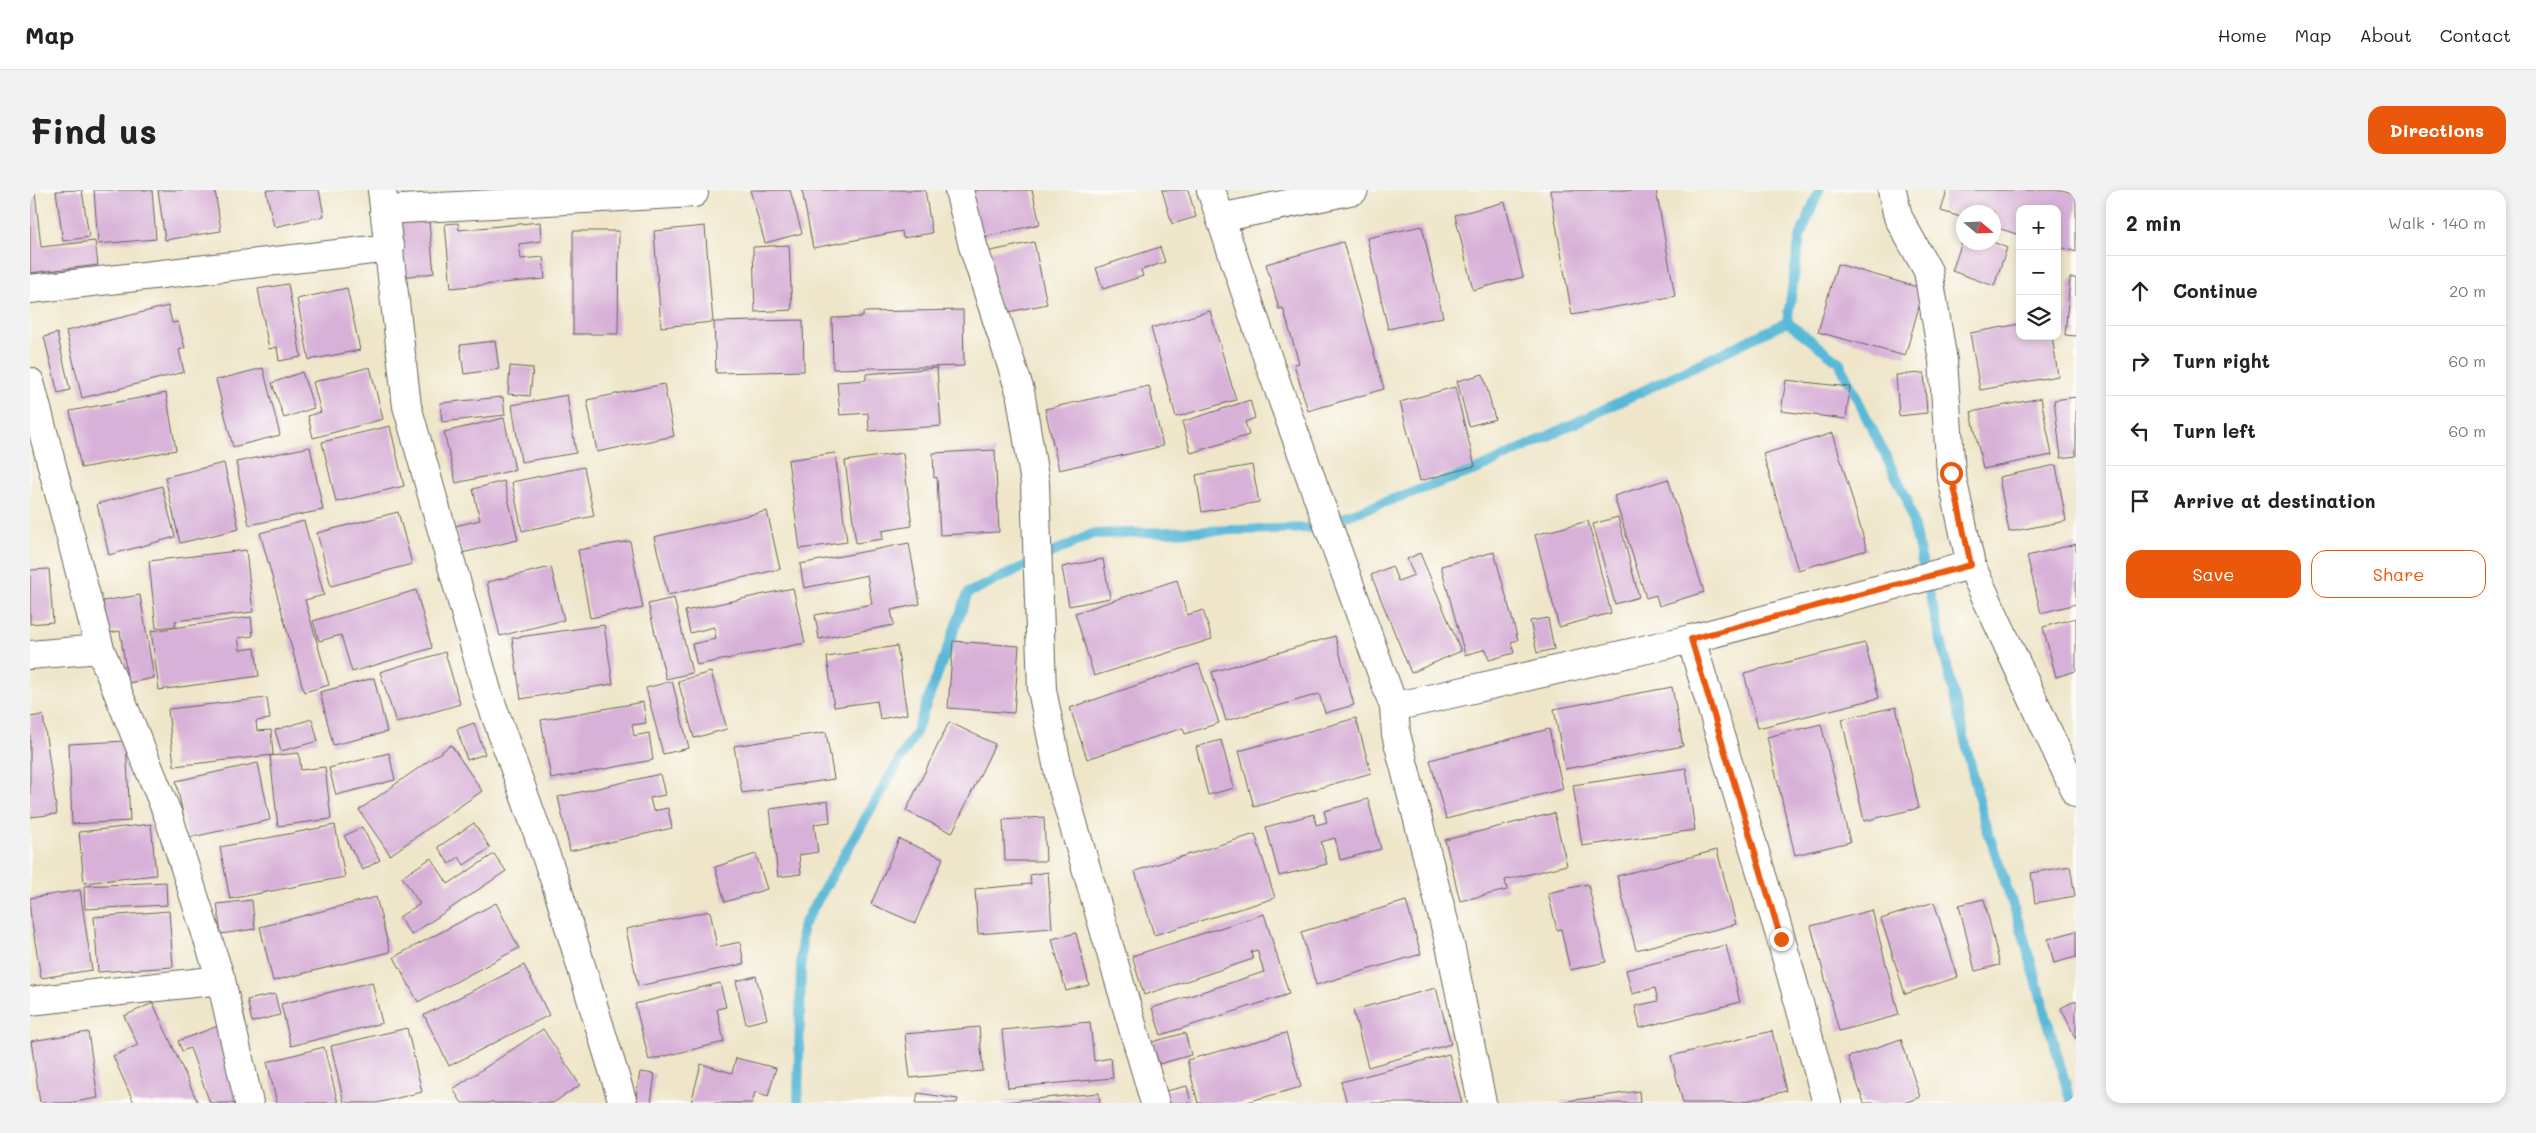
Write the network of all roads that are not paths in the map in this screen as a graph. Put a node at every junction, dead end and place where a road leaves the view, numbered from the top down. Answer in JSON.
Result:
{"nodes":[{"id":1,"x":959,"y":190,"type":"edge"},
{"id":2,"x":1211,"y":190,"type":"edge"},
{"id":3,"x":1354,"y":190,"type":"edge"},
{"id":4,"x":1892,"y":190,"type":"edge"},
{"id":5,"x":694,"y":193,"type":"dead end"},
{"id":6,"x":383,"y":200,"type":"edge"},
{"id":7,"x":1220,"y":218,"type":"junction"},
{"id":8,"x":390,"y":248,"type":"junction"},
{"id":9,"x":30,"y":289,"type":"edge"},
{"id":10,"x":30,"y":382,"type":"edge"},
{"id":11,"x":1971,"y":565,"type":"junction"},
{"id":12,"x":1691,"y":639,"type":"junction"},
{"id":13,"x":100,"y":649,"type":"junction"},
{"id":14,"x":30,"y":654,"type":"edge"},
{"id":15,"x":1394,"y":707,"type":"junction"},
{"id":16,"x":2076,"y":793,"type":"edge"},
{"id":17,"x":221,"y":980,"type":"junction"},
{"id":18,"x":30,"y":1001,"type":"edge"},
{"id":19,"x":249,"y":1103,"type":"edge"},
{"id":20,"x":623,"y":1103,"type":"edge"},
{"id":21,"x":1155,"y":1103,"type":"edge"},
{"id":22,"x":1482,"y":1103,"type":"edge"},
{"id":23,"x":1827,"y":1103,"type":"edge"}],
"edges":[{"from":1,"to":21,"type":"street"},
{"from":2,"to":7,"type":"street"},
{"from":3,"to":7,"type":"street"},
{"from":4,"to":11,"type":"street"},
{"from":5,"to":6,"type":"street"},
{"from":6,"to":8,"type":"street"},
{"from":7,"to":15,"type":"street"},
{"from":8,"to":9,"type":"street"},
{"from":8,"to":20,"type":"street"},
{"from":10,"to":13,"type":"street"},
{"from":11,"to":12,"type":"street"},
{"from":11,"to":16,"type":"street"},
{"from":12,"to":15,"type":"street"},
{"from":12,"to":23,"type":"street"},
{"from":13,"to":14,"type":"street"},
{"from":13,"to":17,"type":"street"},
{"from":15,"to":22,"type":"street"},
{"from":17,"to":18,"type":"street"},
{"from":17,"to":19,"type":"street"}]}
